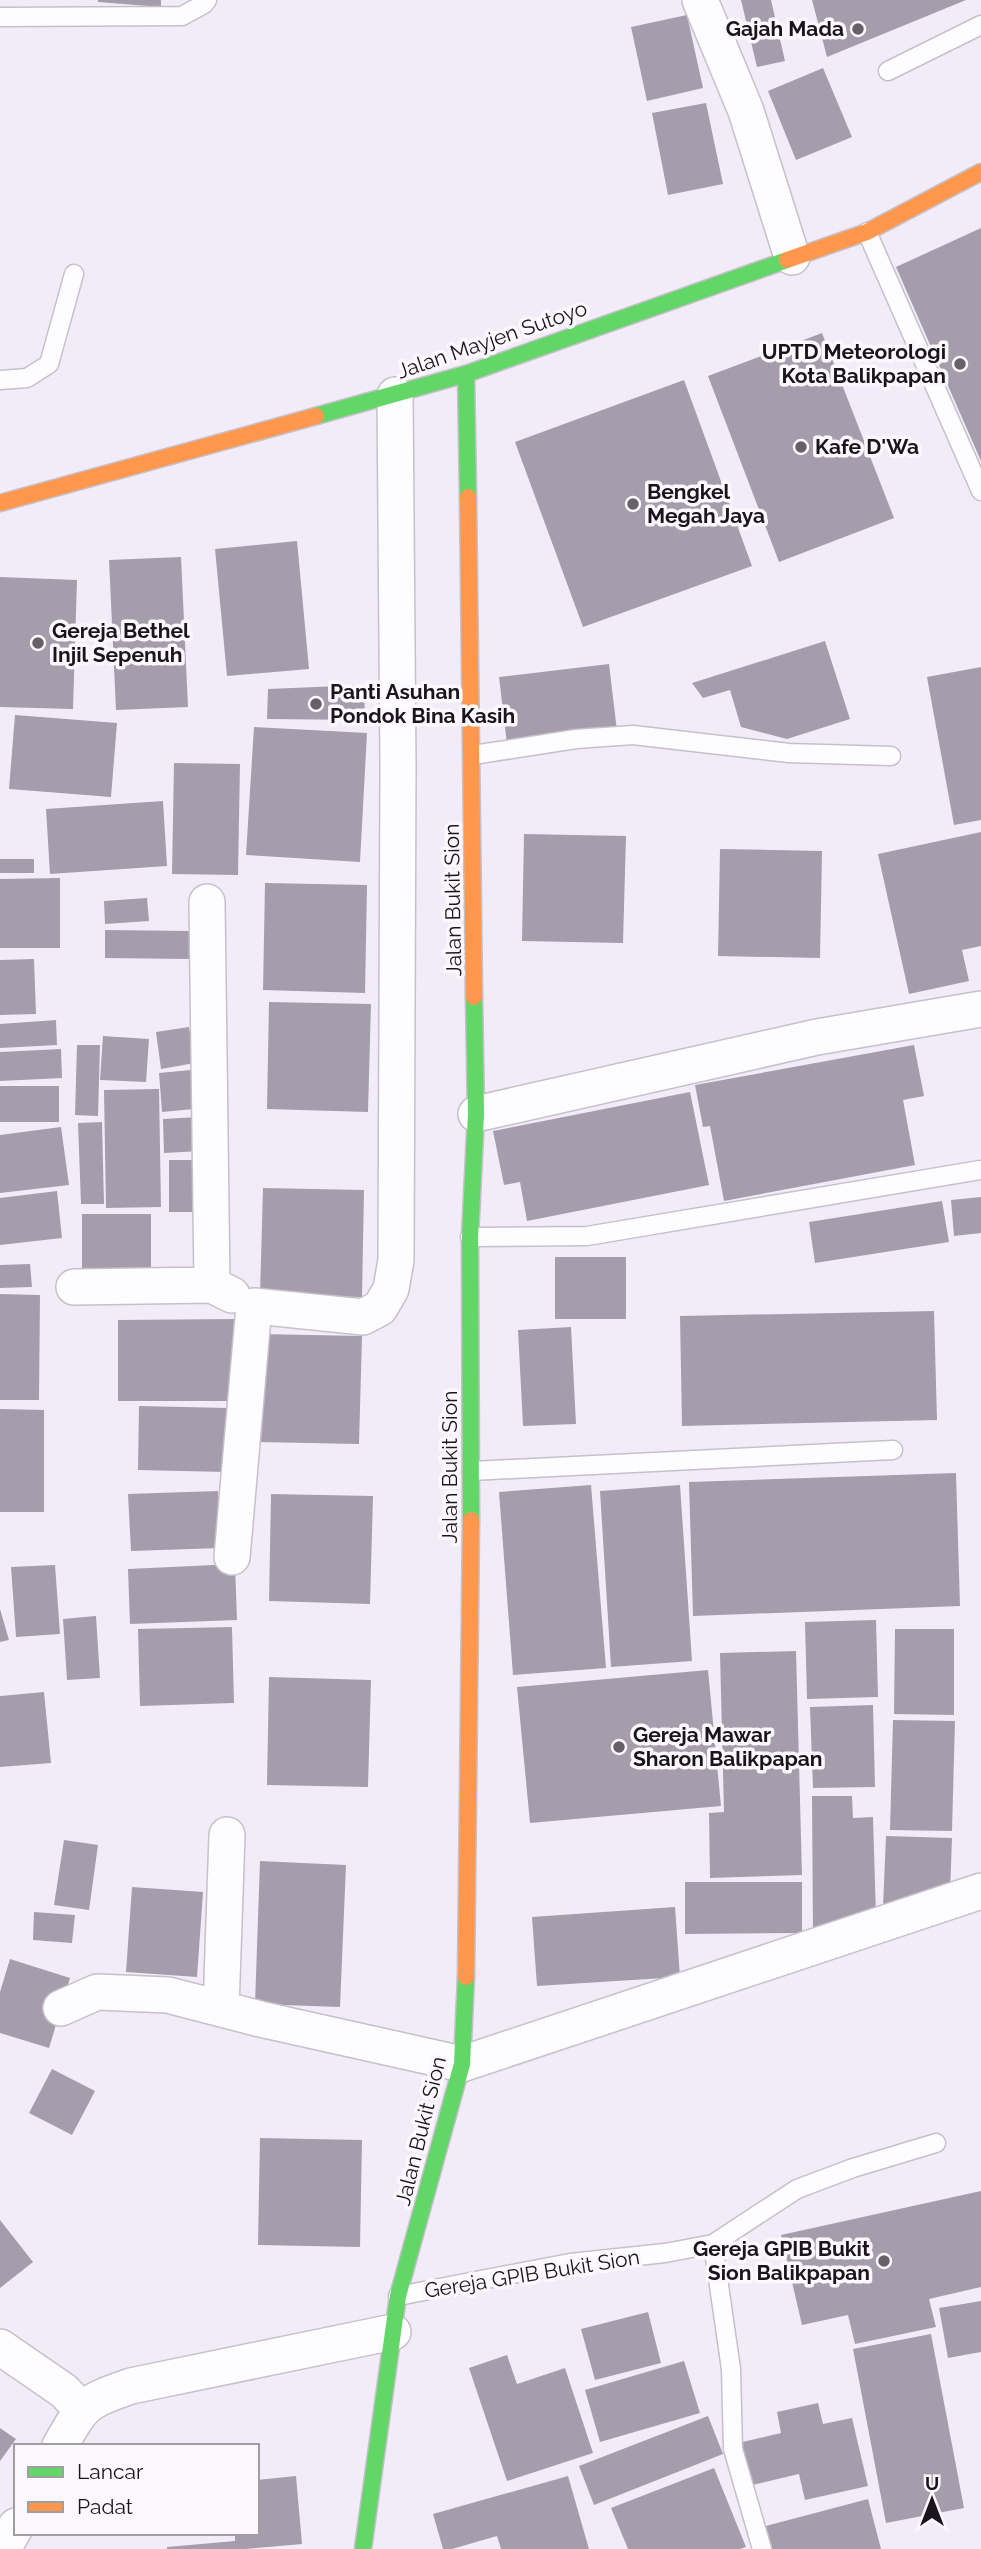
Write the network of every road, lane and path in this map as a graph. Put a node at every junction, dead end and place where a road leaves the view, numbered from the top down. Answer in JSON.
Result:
{"nodes":[{"id":1,"x":207,"y":0,"type":"edge"},
{"id":2,"x":700,"y":0,"type":"edge"},
{"id":3,"x":0,"y":17,"type":"edge"},
{"id":4,"x":981,"y":25,"type":"edge"},
{"id":5,"x":888,"y":71,"type":"dead end"},
{"id":6,"x":981,"y":172,"type":"edge"},
{"id":7,"x":867,"y":232,"type":"junction"},
{"id":8,"x":792,"y":257,"type":"junction"},
{"id":9,"x":74,"y":274,"type":"dead end"},
{"id":10,"x":466,"y":374,"type":"junction"},
{"id":11,"x":0,"y":380,"type":"edge"},
{"id":12,"x":395,"y":395,"type":"junction"},
{"id":13,"x":981,"y":491,"type":"edge"},
{"id":14,"x":0,"y":503,"type":"edge"},
{"id":15,"x":473,"y":755,"type":"junction"},
{"id":16,"x":891,"y":756,"type":"dead end"},
{"id":17,"x":207,"y":902,"type":"dead end"},
{"id":18,"x":981,"y":1009,"type":"edge"},
{"id":19,"x":476,"y":1114,"type":"junction"},
{"id":20,"x":980,"y":1170,"type":"edge"},
{"id":21,"x":470,"y":1237,"type":"junction"},
{"id":22,"x":212,"y":1285,"type":"junction"},
{"id":23,"x":74,"y":1287,"type":"dead end"},
{"id":24,"x":254,"y":1306,"type":"junction"},
{"id":25,"x":893,"y":1450,"type":"dead end"},
{"id":26,"x":472,"y":1471,"type":"junction"},
{"id":27,"x":232,"y":1557,"type":"dead end"},
{"id":28,"x":227,"y":1835,"type":"dead end"},
{"id":29,"x":981,"y":1891,"type":"edge"},
{"id":30,"x":61,"y":2008,"type":"dead end"},
{"id":31,"x":221,"y":2009,"type":"junction"},
{"id":32,"x":462,"y":2064,"type":"junction"},
{"id":33,"x":936,"y":2143,"type":"dead end"},
{"id":34,"x":713,"y":2244,"type":"junction"},
{"id":35,"x":398,"y":2296,"type":"junction"},
{"id":36,"x":393,"y":2332,"type":"junction"},
{"id":37,"x":0,"y":2347,"type":"edge"},
{"id":38,"x":81,"y":2409,"type":"junction"},
{"id":39,"x":61,"y":2444,"type":"edge"},
{"id":40,"x":14,"y":2530,"type":"edge"},
{"id":41,"x":3,"y":2549,"type":"edge"},
{"id":42,"x":363,"y":2549,"type":"edge"},
{"id":43,"x":762,"y":2549,"type":"edge"}],
"edges":[{"from":1,"to":3,"type":"lane"},
{"from":2,"to":8,"type":"street"},
{"from":4,"to":5,"type":"lane"},
{"from":6,"to":7,"type":"street","name":"Jalan Mayjen Sutoyo"},
{"from":7,"to":8,"type":"street","name":"Jalan Mayjen Sutoyo"},
{"from":7,"to":13,"type":"lane"},
{"from":8,"to":10,"type":"street","name":"Jalan Mayjen Sutoyo"},
{"from":9,"to":11,"type":"lane"},
{"from":10,"to":12,"type":"street","name":"Jalan Mayjen Sutoyo"},
{"from":10,"to":15,"type":"street","name":"Jalan Bukit Sion"},
{"from":12,"to":14,"type":"street","name":"Jalan Mayjen Sutoyo"},
{"from":12,"to":24,"type":"street"},
{"from":15,"to":16,"type":"lane"},
{"from":15,"to":19,"type":"street","name":"Jalan Bukit Sion"},
{"from":17,"to":22,"type":"street"},
{"from":18,"to":19,"type":"street"},
{"from":19,"to":21,"type":"street","name":"Jalan Bukit Sion"},
{"from":20,"to":21,"type":"lane"},
{"from":21,"to":26,"type":"street","name":"Jalan Bukit Sion"},
{"from":22,"to":23,"type":"street"},
{"from":22,"to":24,"type":"street"},
{"from":24,"to":27,"type":"street"},
{"from":25,"to":26,"type":"lane"},
{"from":26,"to":32,"type":"street","name":"Jalan Bukit Sion"},
{"from":28,"to":31,"type":"street"},
{"from":29,"to":32,"type":"street"},
{"from":30,"to":31,"type":"street"},
{"from":31,"to":32,"type":"street"},
{"from":32,"to":35,"type":"street","name":"Jalan Bukit Sion"},
{"from":33,"to":34,"type":"lane","name":"Gereja GPIB Bukit Sion"},
{"from":34,"to":35,"type":"lane","name":"Gereja GPIB Bukit Sion"},
{"from":34,"to":43,"type":"lane"},
{"from":35,"to":36,"type":"street","name":"Jalan Bukit Sion"},
{"from":36,"to":38,"type":"street"},
{"from":36,"to":42,"type":"street","name":"Jalan Bukit Sion"},
{"from":37,"to":38,"type":"street"},
{"from":38,"to":39,"type":"street"},
{"from":40,"to":41,"type":"street"}]}
